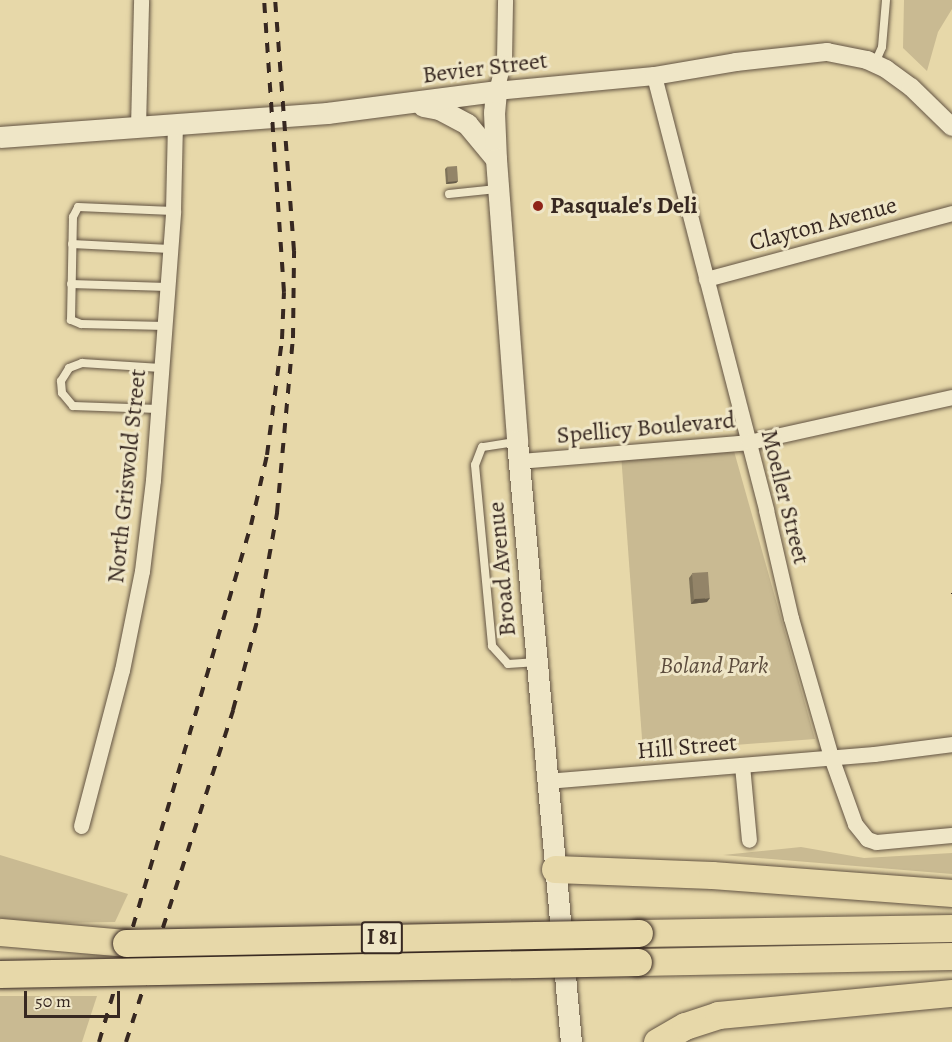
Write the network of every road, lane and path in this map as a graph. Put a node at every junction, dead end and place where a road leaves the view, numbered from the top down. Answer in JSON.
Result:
{"nodes":[{"id":1,"x":141,"y":0,"type":"edge"},
{"id":2,"x":505,"y":0,"type":"edge"},
{"id":3,"x":886,"y":0,"type":"edge"},
{"id":4,"x":875,"y":63,"type":"junction"},
{"id":5,"x":654,"y":76,"type":"junction"},
{"id":6,"x":496,"y":91,"type":"junction"},
{"id":7,"x":399,"y":105,"type":"junction"},
{"id":8,"x":175,"y":124,"type":"junction"},
{"id":9,"x":138,"y":127,"type":"junction"},
{"id":10,"x":952,"y":127,"type":"edge"},
{"id":11,"x":0,"y":137,"type":"edge"},
{"id":12,"x":496,"y":159,"type":"junction"},
{"id":13,"x":498,"y":189,"type":"junction"},
{"id":14,"x":449,"y":194,"type":"dead end"},
{"id":15,"x":173,"y":211,"type":"junction"},
{"id":16,"x":952,"y":213,"type":"edge"},
{"id":17,"x":72,"y":244,"type":"junction"},
{"id":18,"x":170,"y":249,"type":"junction"},
{"id":19,"x":706,"y":279,"type":"junction"},
{"id":20,"x":71,"y":284,"type":"junction"},
{"id":21,"x":167,"y":287,"type":"junction"},
{"id":22,"x":165,"y":326,"type":"junction"},
{"id":23,"x":161,"y":368,"type":"junction"},
{"id":24,"x":952,"y":397,"type":"edge"},
{"id":25,"x":159,"y":409,"type":"junction"},
{"id":26,"x":749,"y":442,"type":"junction"},
{"id":27,"x":518,"y":451,"type":"junction"},
{"id":28,"x":536,"y":662,"type":"junction"},
{"id":29,"x":952,"y":744,"type":"edge"},
{"id":30,"x":831,"y":757,"type":"junction"},
{"id":31,"x":742,"y":765,"type":"junction"},
{"id":32,"x":546,"y":781,"type":"junction"},
{"id":33,"x":81,"y":826,"type":"dead end"},
{"id":34,"x":952,"y":835,"type":"edge"},
{"id":35,"x":749,"y":840,"type":"dead end"},
{"id":36,"x":555,"y":869,"type":"junction"},
{"id":37,"x":952,"y":893,"type":"edge"},
{"id":38,"x":952,"y":928,"type":"edge"},
{"id":39,"x":0,"y":932,"type":"edge"},
{"id":40,"x":126,"y":942,"type":"junction"},
{"id":41,"x":0,"y":945,"type":"edge"},
{"id":42,"x":952,"y":956,"type":"edge"},
{"id":43,"x":126,"y":971,"type":"junction"},
{"id":44,"x":0,"y":974,"type":"edge"},
{"id":45,"x":0,"y":986,"type":"edge"},
{"id":46,"x":952,"y":993,"type":"edge"},
{"id":47,"x":571,"y":1042,"type":"edge"},
{"id":48,"x":657,"y":1042,"type":"edge"}],
"edges":[{"from":1,"to":9,"type":"street"},
{"from":2,"to":6,"type":"street"},
{"from":3,"to":4,"type":"lane"},
{"from":4,"to":5,"type":"street","name":"Bevier Street"},
{"from":4,"to":10,"type":"street","name":"Bevier Street"},
{"from":5,"to":6,"type":"street","name":"Bevier Street"},
{"from":5,"to":19,"type":"street","name":"Moeller Street"},
{"from":6,"to":7,"type":"main road","name":"Bevier Street"},
{"from":6,"to":12,"type":"main road","name":"Broad Avenue"},
{"from":7,"to":8,"type":"main road","name":"Bevier Street"},
{"from":7,"to":12,"type":"main road"},
{"from":8,"to":9,"type":"main road","name":"Bevier Street"},
{"from":8,"to":15,"type":"street","name":"North Griswold Street"},
{"from":9,"to":11,"type":"main road","name":"Bevier Street"},
{"from":12,"to":13,"type":"main road","name":"Broad Avenue"},
{"from":13,"to":14,"type":"lane"},
{"from":13,"to":27,"type":"main road","name":"Broad Avenue"},
{"from":15,"to":17,"type":"lane"},
{"from":15,"to":18,"type":"street","name":"North Griswold Street"},
{"from":16,"to":19,"type":"street","name":"Clayton Avenue"},
{"from":17,"to":18,"type":"lane"},
{"from":17,"to":20,"type":"lane"},
{"from":18,"to":21,"type":"street","name":"North Griswold Street"},
{"from":19,"to":26,"type":"street","name":"Moeller Street"},
{"from":20,"to":21,"type":"lane"},
{"from":20,"to":22,"type":"lane"},
{"from":21,"to":22,"type":"street","name":"North Griswold Street"},
{"from":22,"to":23,"type":"street","name":"North Griswold Street"},
{"from":23,"to":25,"type":"street","name":"North Griswold Street"},
{"from":23,"to":25,"type":"lane"},
{"from":24,"to":26,"type":"street","name":"Spellicy Boulevard"},
{"from":25,"to":33,"type":"street","name":"North Griswold Street"},
{"from":26,"to":27,"type":"street","name":"Spellicy Boulevard"},
{"from":26,"to":30,"type":"street","name":"Moeller Street"},
{"from":27,"to":28,"type":"main road","name":"Broad Avenue"},
{"from":27,"to":28,"type":"lane"},
{"from":28,"to":32,"type":"main road","name":"Broad Avenue"},
{"from":29,"to":30,"type":"street"},
{"from":30,"to":31,"type":"street","name":"Hill Street"},
{"from":30,"to":34,"type":"street","name":"Moeller Street"},
{"from":31,"to":32,"type":"street","name":"Hill Street"},
{"from":31,"to":35,"type":"street"},
{"from":32,"to":36,"type":"main road","name":"Broad Avenue"},
{"from":36,"to":37,"type":"highway"},
{"from":36,"to":47,"type":"main road","name":"Broad Avenue"},
{"from":38,"to":40,"type":"highway","number":"I 81","bridge":true},
{"from":39,"to":40,"type":"highway"},
{"from":40,"to":41,"type":"highway","number":"I 81"},
{"from":42,"to":43,"type":"highway","number":"I 81","bridge":true},
{"from":43,"to":44,"type":"highway","number":"I 81","bridge":true},
{"from":43,"to":45,"type":"highway","bridge":true},
{"from":46,"to":48,"type":"highway"}]}
